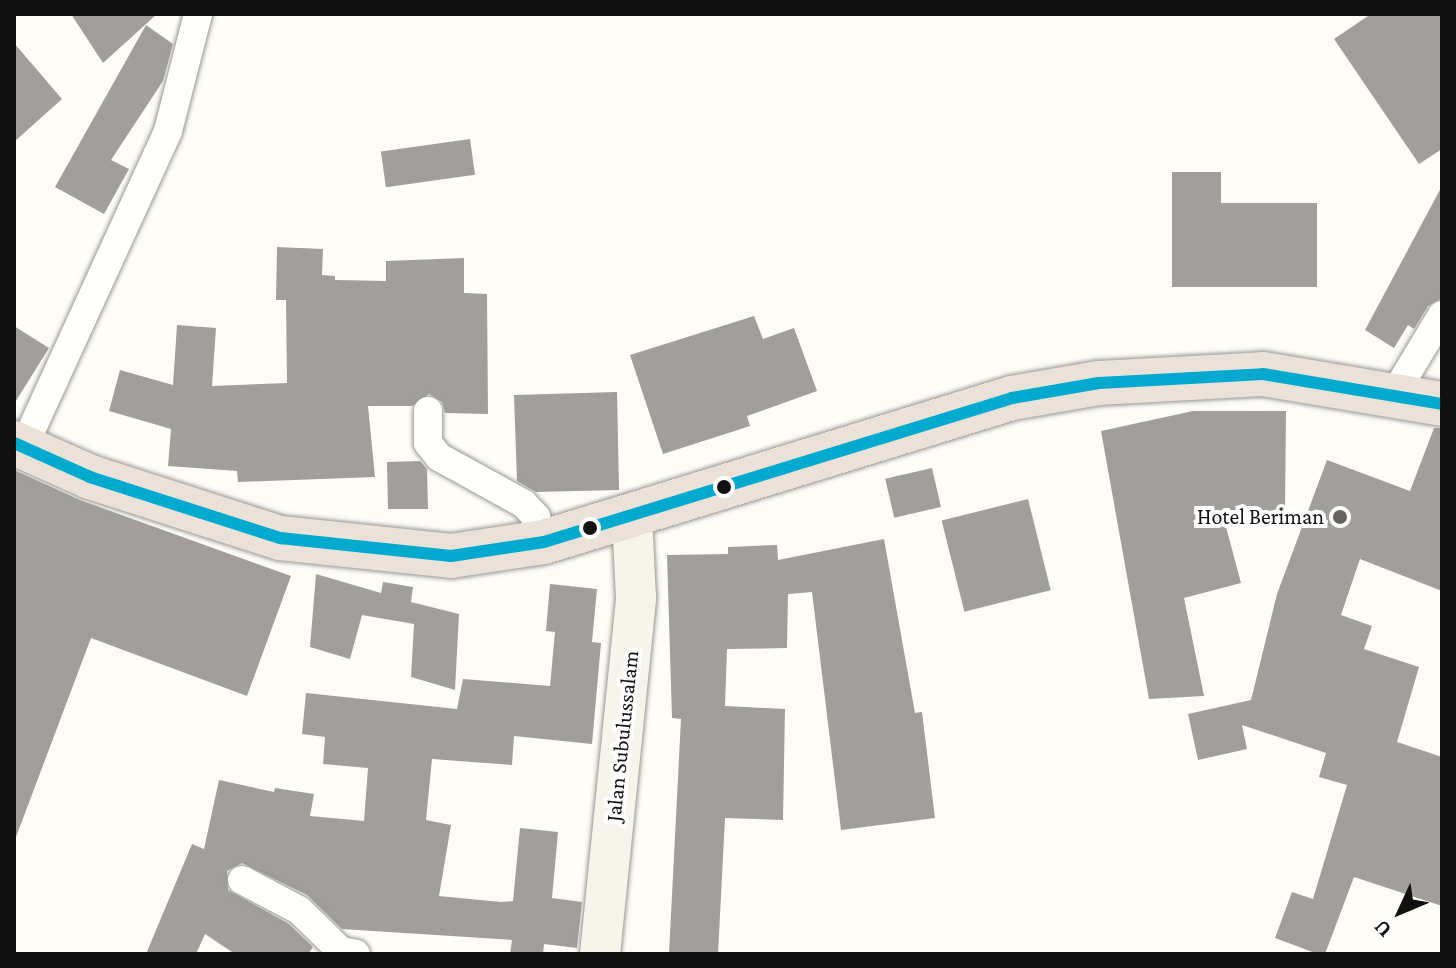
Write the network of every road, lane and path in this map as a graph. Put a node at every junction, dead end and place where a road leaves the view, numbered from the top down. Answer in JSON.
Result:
{"nodes":[{"id":1,"x":198,"y":14,"type":"edge"},
{"id":2,"x":1442,"y":315,"type":"edge"},
{"id":3,"x":1395,"y":393,"type":"junction"},
{"id":4,"x":1442,"y":404,"type":"edge"},
{"id":5,"x":428,"y":411,"type":"dead end"},
{"id":6,"x":18,"y":446,"type":"edge"},
{"id":7,"x":632,"y":517,"type":"junction"},
{"id":8,"x":544,"y":542,"type":"junction"},
{"id":9,"x":242,"y":880,"type":"dead end"},
{"id":10,"x":356,"y":954,"type":"edge"},
{"id":11,"x":600,"y":954,"type":"edge"}],
"edges":[{"from":1,"to":6,"type":"street"},
{"from":2,"to":3,"type":"street"},
{"from":3,"to":4,"type":"highway"},
{"from":3,"to":7,"type":"highway"},
{"from":5,"to":8,"type":"street"},
{"from":6,"to":8,"type":"highway"},
{"from":7,"to":8,"type":"highway"},
{"from":7,"to":11,"type":"street","name":"Jalan Subulussalam"},
{"from":9,"to":10,"type":"street"}]}
